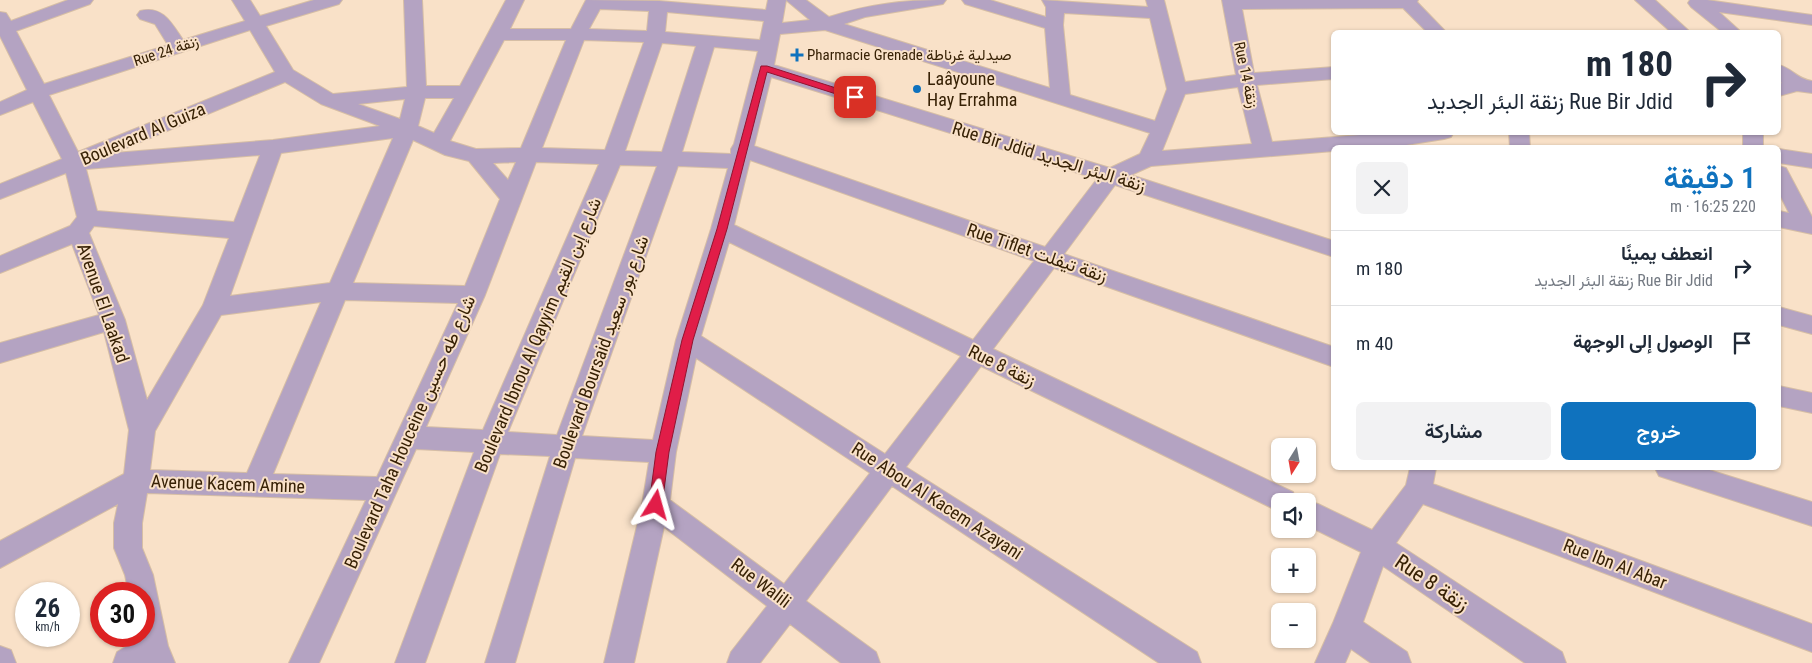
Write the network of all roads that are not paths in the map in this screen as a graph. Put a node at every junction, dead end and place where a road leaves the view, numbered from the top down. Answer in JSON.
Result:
{"nodes":[{"id":1,"x":84,"y":0,"type":"edge"},
{"id":2,"x":241,"y":0,"type":"edge"},
{"id":3,"x":334,"y":0,"type":"edge"},
{"id":4,"x":413,"y":0,"type":"edge"},
{"id":5,"x":515,"y":0,"type":"edge"},
{"id":6,"x":795,"y":0,"type":"edge"},
{"id":7,"x":937,"y":0,"type":"edge"},
{"id":8,"x":971,"y":0,"type":"edge"},
{"id":9,"x":1644,"y":0,"type":"edge"},
{"id":10,"x":594,"y":2,"type":"edge"},
{"id":11,"x":910,"y":2,"type":"edge"},
{"id":12,"x":1232,"y":2,"type":"edge"},
{"id":13,"x":1408,"y":2,"type":"edge"},
{"id":14,"x":1695,"y":2,"type":"edge"},
{"id":15,"x":658,"y":6,"type":"junction"},
{"id":16,"x":858,"y":6,"type":"edge"},
{"id":17,"x":1157,"y":6,"type":"edge"},
{"id":18,"x":1053,"y":11,"type":"edge"},
{"id":19,"x":146,"y":15,"type":"dead end"},
{"id":20,"x":1812,"y":20,"type":"edge"},
{"id":21,"x":255,"y":22,"type":"junction"},
{"id":22,"x":826,"y":24,"type":"junction"},
{"id":23,"x":767,"y":25,"type":"edge"},
{"id":24,"x":2,"y":26,"type":"edge"},
{"id":25,"x":1434,"y":30,"type":"edge"},
{"id":26,"x":1680,"y":30,"type":"edge"},
{"id":27,"x":1730,"y":30,"type":"edge"},
{"id":28,"x":577,"y":34,"type":"junction"},
{"id":29,"x":498,"y":35,"type":"junction"},
{"id":30,"x":655,"y":37,"type":"junction"},
{"id":31,"x":706,"y":42,"type":"junction"},
{"id":32,"x":179,"y":47,"type":"junction"},
{"id":33,"x":1781,"y":73,"type":"edge"},
{"id":34,"x":286,"y":74,"type":"junction"},
{"id":35,"x":1331,"y":74,"type":"edge"},
{"id":36,"x":1246,"y":80,"type":"junction"},
{"id":37,"x":1796,"y":88,"type":"edge"},
{"id":38,"x":1177,"y":89,"type":"junction"},
{"id":39,"x":39,"y":92,"type":"junction"},
{"id":40,"x":417,"y":92,"type":"junction"},
{"id":41,"x":467,"y":92,"type":"junction"},
{"id":42,"x":1061,"y":99,"type":"junction"},
{"id":43,"x":328,"y":100,"type":"junction"},
{"id":44,"x":0,"y":109,"type":"edge"},
{"id":45,"x":407,"y":129,"type":"junction"},
{"id":46,"x":1162,"y":130,"type":"junction"},
{"id":47,"x":1425,"y":135,"type":"edge"},
{"id":48,"x":438,"y":144,"type":"junction"},
{"id":49,"x":1331,"y":145,"type":"edge"},
{"id":50,"x":1332,"y":145,"type":"edge"},
{"id":51,"x":273,"y":147,"type":"junction"},
{"id":52,"x":1264,"y":151,"type":"junction"},
{"id":53,"x":470,"y":155,"type":"junction"},
{"id":54,"x":528,"y":155,"type":"junction"},
{"id":55,"x":740,"y":155,"type":"junction"},
{"id":56,"x":1781,"y":156,"type":"edge"},
{"id":57,"x":612,"y":158,"type":"junction"},
{"id":58,"x":670,"y":159,"type":"junction"},
{"id":59,"x":1148,"y":159,"type":"junction"},
{"id":60,"x":1812,"y":162,"type":"edge"},
{"id":61,"x":74,"y":163,"type":"junction"},
{"id":62,"x":1111,"y":176,"type":"junction"},
{"id":63,"x":1781,"y":176,"type":"edge"},
{"id":64,"x":0,"y":192,"type":"edge"},
{"id":65,"x":512,"y":199,"type":"junction"},
{"id":66,"x":1781,"y":219,"type":"edge"},
{"id":67,"x":83,"y":225,"type":"junction"},
{"id":68,"x":1809,"y":225,"type":"edge"},
{"id":69,"x":722,"y":229,"type":"junction"},
{"id":70,"x":242,"y":230,"type":"junction"},
{"id":71,"x":1331,"y":248,"type":"edge"},
{"id":72,"x":1049,"y":257,"type":"junction"},
{"id":73,"x":0,"y":264,"type":"edge"},
{"id":74,"x":336,"y":292,"type":"junction"},
{"id":75,"x":473,"y":295,"type":"junction"},
{"id":76,"x":214,"y":307,"type":"junction"},
{"id":77,"x":1781,"y":317,"type":"edge"},
{"id":78,"x":113,"y":320,"type":"junction"},
{"id":79,"x":1812,"y":325,"type":"edge"},
{"id":80,"x":688,"y":340,"type":"junction"},
{"id":81,"x":0,"y":353,"type":"edge"},
{"id":82,"x":976,"y":354,"type":"junction"},
{"id":83,"x":1331,"y":356,"type":"edge"},
{"id":84,"x":1781,"y":396,"type":"edge"},
{"id":85,"x":1812,"y":403,"type":"edge"},
{"id":86,"x":142,"y":430,"type":"junction"},
{"id":87,"x":407,"y":437,"type":"junction"},
{"id":88,"x":491,"y":442,"type":"junction"},
{"id":89,"x":566,"y":446,"type":"junction"},
{"id":90,"x":663,"y":452,"type":"junction"},
{"id":91,"x":889,"y":469,"type":"junction"},
{"id":92,"x":1674,"y":470,"type":"edge"},
{"id":93,"x":1421,"y":479,"type":"edge"},
{"id":94,"x":136,"y":481,"type":"junction"},
{"id":95,"x":255,"y":484,"type":"junction"},
{"id":96,"x":385,"y":489,"type":"junction"},
{"id":97,"x":1271,"y":495,"type":"edge"},
{"id":98,"x":656,"y":505,"type":"junction"},
{"id":99,"x":1812,"y":514,"type":"edge"},
{"id":100,"x":1316,"y":517,"type":"edge"},
{"id":101,"x":1377,"y":546,"type":"junction"},
{"id":102,"x":1,"y":550,"type":"edge"},
{"id":103,"x":141,"y":582,"type":"edge"},
{"id":104,"x":788,"y":603,"type":"junction"},
{"id":105,"x":1346,"y":628,"type":"junction"},
{"id":106,"x":1812,"y":638,"type":"edge"},
{"id":107,"x":157,"y":655,"type":"edge"},
{"id":108,"x":128,"y":663,"type":"edge"},
{"id":109,"x":304,"y":663,"type":"edge"},
{"id":110,"x":410,"y":663,"type":"edge"},
{"id":111,"x":500,"y":663,"type":"edge"},
{"id":112,"x":620,"y":663,"type":"edge"},
{"id":113,"x":742,"y":663,"type":"edge"},
{"id":114,"x":865,"y":663,"type":"edge"},
{"id":115,"x":1186,"y":663,"type":"edge"},
{"id":116,"x":1330,"y":663,"type":"edge"},
{"id":117,"x":1396,"y":663,"type":"edge"},
{"id":118,"x":1551,"y":663,"type":"edge"}],
"edges":[{"from":1,"to":24,"type":"street"},
{"from":2,"to":21,"type":"street"},
{"from":3,"to":21,"type":"street","name":"Rue 24 زنقة"},
{"from":4,"to":40,"type":"street"},
{"from":5,"to":29,"type":"street"},
{"from":6,"to":22,"type":"street"},
{"from":7,"to":11,"type":"street"},
{"from":8,"to":18,"type":"street"},
{"from":9,"to":26,"type":"street"},
{"from":10,"to":15,"type":"street"},
{"from":10,"to":28,"type":"street","name":"Boulevard Taha Houceine شارع طه حسين"},
{"from":11,"to":16,"type":"street"},
{"from":12,"to":13,"type":"street"},
{"from":12,"to":36,"type":"street","name":"Rue 14 زنقة"},
{"from":13,"to":25,"type":"street"},
{"from":14,"to":20,"type":"street"},
{"from":14,"to":27,"type":"street"},
{"from":15,"to":23,"type":"street"},
{"from":15,"to":30,"type":"street","name":"Boulevard Ibnou Al Qayyim شارع إبن القيم"},
{"from":16,"to":22,"type":"street"},
{"from":17,"to":18,"type":"street"},
{"from":17,"to":38,"type":"street"},
{"from":18,"to":42,"type":"street"},
{"from":19,"to":32,"type":"street"},
{"from":21,"to":32,"type":"street","name":"Rue 24 زنقة"},
{"from":21,"to":34,"type":"street"},
{"from":22,"to":23,"type":"street"},
{"from":22,"to":42,"type":"street"},
{"from":23,"to":31,"type":"street"},
{"from":23,"to":55,"type":"street"},
{"from":23,"to":62,"type":"street","name":"Rue Bir Jdid زنقة البئر الجديد"},
{"from":24,"to":39,"type":"street","name":"Avenue El Laakad"},
{"from":28,"to":29,"type":"street"},
{"from":28,"to":30,"type":"street"},
{"from":28,"to":54,"type":"street","name":"Boulevard Taha Houceine شارع طه حسين"},
{"from":29,"to":41,"type":"street"},
{"from":30,"to":31,"type":"street"},
{"from":30,"to":57,"type":"street","name":"Boulevard Ibnou Al Qayyim شارع إبن القيم"},
{"from":31,"to":58,"type":"street","name":"Boulevard Boursaid شارع بور سعيد"},
{"from":32,"to":39,"type":"street","name":"Rue 24 زنقة"},
{"from":33,"to":37,"type":"street"},
{"from":34,"to":43,"type":"street"},
{"from":34,"to":61,"type":"street","name":"Boulevard Al Guiza"},
{"from":35,"to":36,"type":"street"},
{"from":36,"to":38,"type":"street"},
{"from":36,"to":52,"type":"street","name":"Rue 14 زنقة"},
{"from":38,"to":46,"type":"street"},
{"from":39,"to":44,"type":"street","name":"Rue 24 زنقة"},
{"from":39,"to":61,"type":"street","name":"Avenue El Laakad"},
{"from":40,"to":41,"type":"street"},
{"from":40,"to":43,"type":"street"},
{"from":40,"to":45,"type":"street"},
{"from":41,"to":48,"type":"street"},
{"from":42,"to":46,"type":"street"},
{"from":43,"to":45,"type":"street"},
{"from":45,"to":48,"type":"street"},
{"from":45,"to":51,"type":"street"},
{"from":45,"to":74,"type":"street"},
{"from":46,"to":59,"type":"street"},
{"from":47,"to":50,"type":"street"},
{"from":48,"to":53,"type":"street"},
{"from":49,"to":52,"type":"street"},
{"from":51,"to":61,"type":"street"},
{"from":51,"to":70,"type":"street"},
{"from":52,"to":59,"type":"street"},
{"from":53,"to":54,"type":"street","name":"Rue Tiflet زنقة تيفلت"},
{"from":53,"to":65,"type":"street"},
{"from":54,"to":57,"type":"street","name":"Rue Tiflet زنقة تيفلت"},
{"from":54,"to":65,"type":"street","name":"Boulevard Taha Houceine شارع طه حسين"},
{"from":55,"to":58,"type":"street","name":"Rue Tiflet زنقة تيفلت"},
{"from":55,"to":69,"type":"street"},
{"from":55,"to":72,"type":"street","name":"Rue Tiflet زنقة تيفلت"},
{"from":56,"to":60,"type":"street"},
{"from":57,"to":58,"type":"street","name":"Rue Tiflet زنقة تيفلت"},
{"from":57,"to":88,"type":"street","name":"Boulevard Ibnou Al Qayyim شارع إبن القيم"},
{"from":58,"to":89,"type":"street","name":"Boulevard Boursaid شارع بور سعيد"},
{"from":59,"to":62,"type":"street"},
{"from":61,"to":64,"type":"street","name":"Boulevard Al Guiza"},
{"from":61,"to":67,"type":"street","name":"Avenue El Laakad"},
{"from":62,"to":71,"type":"street","name":"Rue Bir Jdid زنقة البئر الجديد"},
{"from":62,"to":72,"type":"street"},
{"from":63,"to":68,"type":"street"},
{"from":65,"to":75,"type":"street","name":"Boulevard Taha Houceine شارع طه حسين"},
{"from":66,"to":68,"type":"street"},
{"from":67,"to":70,"type":"street"},
{"from":67,"to":73,"type":"street"},
{"from":67,"to":78,"type":"street","name":"Avenue El Laakad"},
{"from":69,"to":80,"type":"street"},
{"from":69,"to":82,"type":"street","name":"Rue 8 زنقة"},
{"from":70,"to":76,"type":"street"},
{"from":72,"to":82,"type":"street"},
{"from":72,"to":83,"type":"street","name":"Rue Tiflet زنقة تيفلت"},
{"from":74,"to":75,"type":"street"},
{"from":74,"to":76,"type":"street"},
{"from":74,"to":95,"type":"street"},
{"from":75,"to":87,"type":"street","name":"Boulevard Taha Houceine شارع طه حسين"},
{"from":76,"to":86,"type":"street"},
{"from":77,"to":79,"type":"street"},
{"from":78,"to":81,"type":"street"},
{"from":78,"to":86,"type":"street","name":"Avenue El Laakad"},
{"from":80,"to":90,"type":"street"},
{"from":80,"to":91,"type":"street","name":"Rue Abou Al Kacem Azayani"},
{"from":82,"to":91,"type":"street"},
{"from":82,"to":97,"type":"street","name":"Rue 8 زنقة"},
{"from":84,"to":85,"type":"street"},
{"from":86,"to":94,"type":"street"},
{"from":87,"to":88,"type":"street"},
{"from":87,"to":96,"type":"street","name":"Boulevard Taha Houceine شارع طه حسين"},
{"from":88,"to":89,"type":"street"},
{"from":88,"to":110,"type":"street","name":"Boulevard Ibnou Al Qayyim شارع إبن القيم"},
{"from":89,"to":90,"type":"street"},
{"from":89,"to":111,"type":"street","name":"Boulevard Boursaid شارع بور سعيد"},
{"from":90,"to":98,"type":"street"},
{"from":91,"to":104,"type":"street"},
{"from":91,"to":115,"type":"street","name":"Rue Abou Al Kacem Azayani"},
{"from":92,"to":99,"type":"street"},
{"from":93,"to":101,"type":"street"},
{"from":93,"to":106,"type":"street","name":"Rue Ibn Al Abar"},
{"from":94,"to":95,"type":"street","name":"Avenue Kacem Amine"},
{"from":94,"to":102,"type":"street","name":"Avenue Kacem Amine"},
{"from":94,"to":103,"type":"street"},
{"from":95,"to":96,"type":"street","name":"Avenue Kacem Amine"},
{"from":96,"to":109,"type":"street","name":"Boulevard Taha Houceine شارع طه حسين"},
{"from":98,"to":104,"type":"street","name":"Rue Walili"},
{"from":98,"to":112,"type":"street"},
{"from":100,"to":101,"type":"street","name":"Rue 8 زنقة"},
{"from":101,"to":105,"type":"street"},
{"from":101,"to":118,"type":"street","name":"Rue 8 زنقة"},
{"from":104,"to":113,"type":"street"},
{"from":104,"to":114,"type":"street","name":"Rue Walili"},
{"from":105,"to":116,"type":"street"},
{"from":105,"to":117,"type":"street"},
{"from":107,"to":108,"type":"street"}]}
